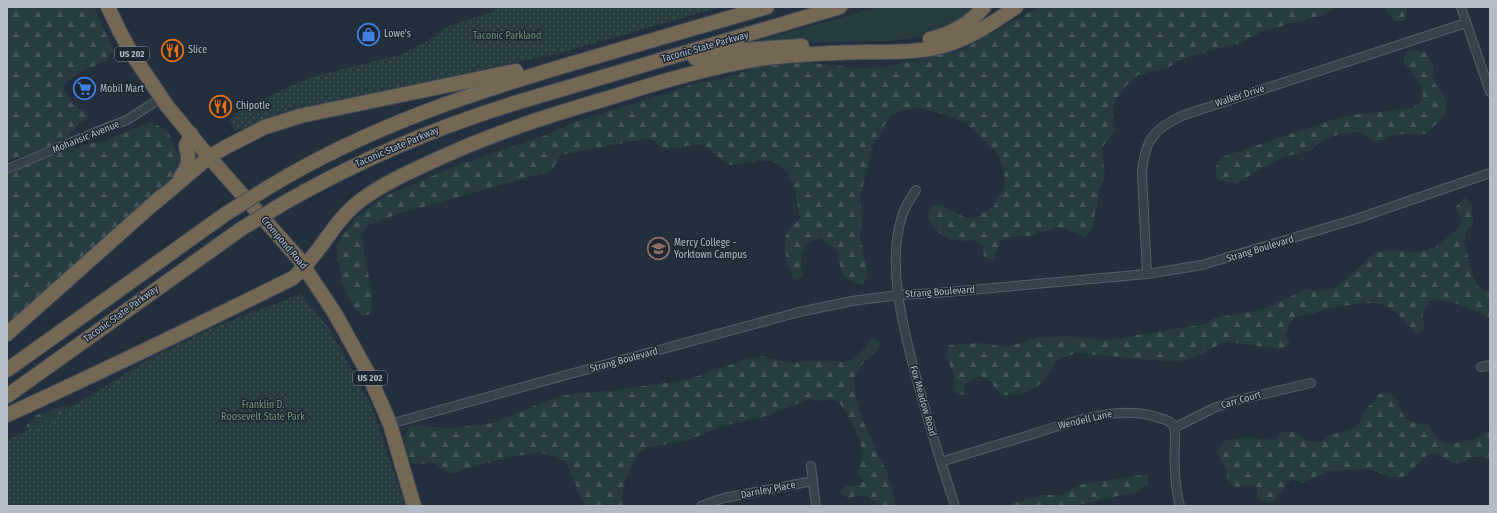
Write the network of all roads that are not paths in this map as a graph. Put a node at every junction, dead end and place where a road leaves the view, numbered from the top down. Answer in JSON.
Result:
{"nodes":[{"id":1,"x":108,"y":7,"type":"edge"},
{"id":2,"x":767,"y":7,"type":"edge"},
{"id":3,"x":840,"y":7,"type":"edge"},
{"id":4,"x":984,"y":7,"type":"edge"},
{"id":5,"x":1016,"y":7,"type":"edge"},
{"id":6,"x":1460,"y":7,"type":"edge"},
{"id":7,"x":1466,"y":23,"type":"junction"},
{"id":8,"x":588,"y":59,"type":"junction"},
{"id":9,"x":623,"y":70,"type":"junction"},
{"id":10,"x":1490,"y":92,"type":"edge"},
{"id":11,"x":161,"y":98,"type":"junction"},
{"id":12,"x":191,"y":134,"type":"junction"},
{"id":13,"x":210,"y":157,"type":"junction"},
{"id":14,"x":7,"y":169,"type":"edge"},
{"id":15,"x":1490,"y":173,"type":"edge"},
{"id":16,"x":916,"y":190,"type":"dead end"},
{"id":17,"x":156,"y":202,"type":"junction"},
{"id":18,"x":306,"y":267,"type":"junction"},
{"id":19,"x":1147,"y":274,"type":"junction"},
{"id":20,"x":898,"y":295,"type":"junction"},
{"id":21,"x":7,"y":334,"type":"edge"},
{"id":22,"x":1490,"y":366,"type":"edge"},
{"id":23,"x":1481,"y":367,"type":"dead end"},
{"id":24,"x":7,"y":370,"type":"edge"},
{"id":25,"x":1311,"y":383,"type":"dead end"},
{"id":26,"x":7,"y":396,"type":"edge"},
{"id":27,"x":7,"y":416,"type":"edge"},
{"id":28,"x":390,"y":424,"type":"junction"},
{"id":29,"x":1174,"y":428,"type":"junction"},
{"id":30,"x":941,"y":462,"type":"junction"},
{"id":31,"x":811,"y":466,"type":"dead end"},
{"id":32,"x":812,"y":481,"type":"junction"},
{"id":33,"x":414,"y":506,"type":"edge"},
{"id":34,"x":701,"y":506,"type":"edge"},
{"id":35,"x":816,"y":506,"type":"edge"},
{"id":36,"x":955,"y":506,"type":"edge"},
{"id":37,"x":1180,"y":506,"type":"edge"}],
"edges":[{"from":1,"to":11,"type":"highway","name":"Crompond Road","number":"US 202"},
{"from":2,"to":8,"type":"highway","name":"Taconic State Parkway"},
{"from":3,"to":9,"type":"highway","name":"Taconic State Parkway"},
{"from":4,"to":9,"type":"highway"},
{"from":5,"to":18,"type":"highway"},
{"from":6,"to":7,"type":"street"},
{"from":7,"to":10,"type":"street"},
{"from":7,"to":19,"type":"street","name":"Walker Drive"},
{"from":8,"to":13,"type":"highway"},
{"from":8,"to":24,"type":"highway","name":"Taconic State Parkway","bridge":true},
{"from":9,"to":26,"type":"highway","name":"Taconic State Parkway","bridge":true},
{"from":11,"to":12,"type":"highway","name":"Crompond Road","number":"US 202"},
{"from":11,"to":14,"type":"street","name":"Mohansic Avenue"},
{"from":12,"to":13,"type":"highway","name":"Crompond Road","number":"US 202"},
{"from":12,"to":17,"type":"highway"},
{"from":13,"to":17,"type":"highway"},
{"from":13,"to":18,"type":"highway","name":"Crompond Road","number":"US 202"},
{"from":15,"to":19,"type":"street","name":"Strang Boulevard"},
{"from":16,"to":20,"type":"street","name":"Fox Meadow Road"},
{"from":17,"to":21,"type":"highway"},
{"from":18,"to":27,"type":"highway"},
{"from":18,"to":28,"type":"highway","name":"Crompond Road","number":"US 202"},
{"from":19,"to":20,"type":"street","name":"Strang Boulevard"},
{"from":20,"to":28,"type":"street","name":"Strang Boulevard"},
{"from":20,"to":30,"type":"street","name":"Fox Meadow Road"},
{"from":22,"to":23,"type":"street"},
{"from":25,"to":29,"type":"street","name":"Carr Court"},
{"from":28,"to":33,"type":"highway","name":"Crompond Road","number":"US 202"},
{"from":29,"to":30,"type":"street","name":"Wendell Lane"},
{"from":29,"to":37,"type":"street"},
{"from":30,"to":36,"type":"street","name":"Fox Meadow Road"},
{"from":31,"to":32,"type":"street"},
{"from":32,"to":34,"type":"street","name":"Darnley Place"},
{"from":32,"to":35,"type":"street"}]}
